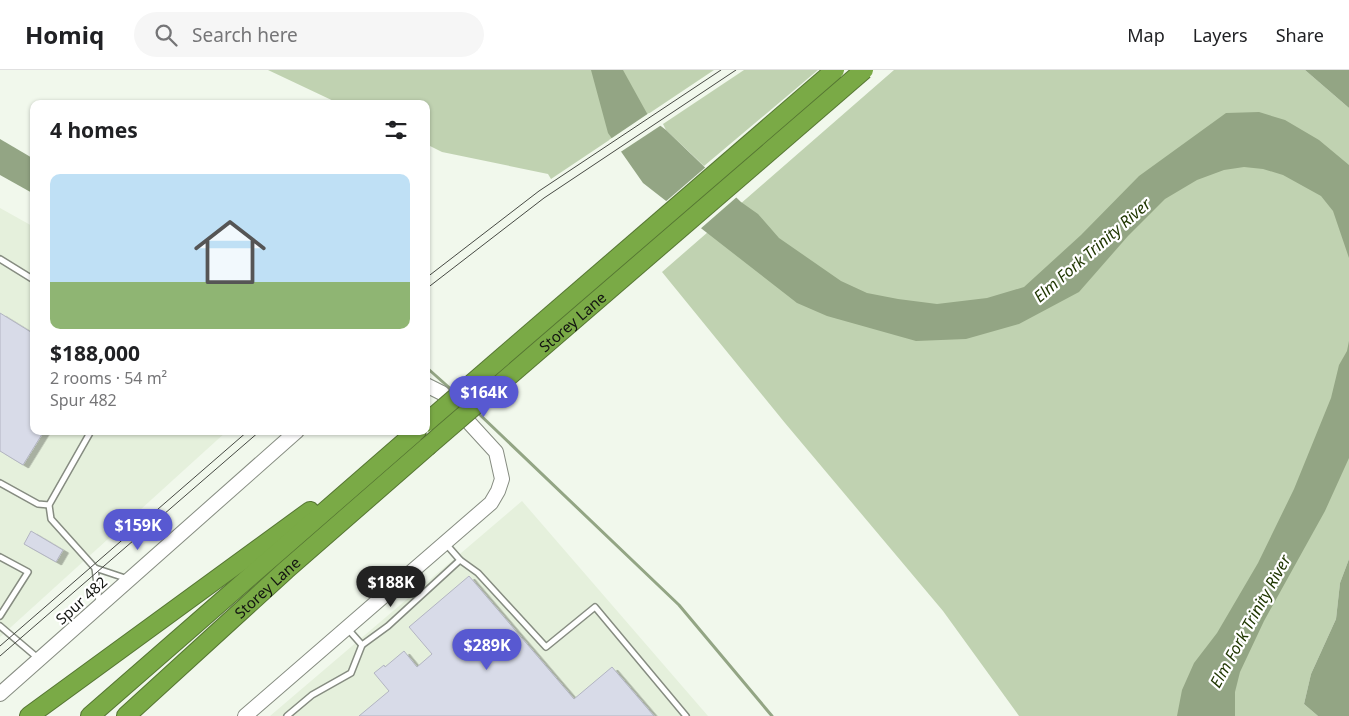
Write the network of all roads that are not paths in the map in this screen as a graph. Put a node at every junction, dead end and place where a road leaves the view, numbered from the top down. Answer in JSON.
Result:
{"nodes":[{"id":1,"x":835,"y":70,"type":"edge"},
{"id":2,"x":864,"y":70,"type":"edge"},
{"id":3,"x":0,"y":259,"type":"edge"},
{"id":4,"x":30,"y":278,"type":"edge"},
{"id":5,"x":430,"y":387,"type":"edge"},
{"id":6,"x":430,"y":420,"type":"edge"},
{"id":7,"x":89,"y":435,"type":"edge"},
{"id":8,"x":292,"y":435,"type":"edge"},
{"id":9,"x":413,"y":435,"type":"edge"},
{"id":10,"x":372,"y":470,"type":"junction"},
{"id":11,"x":0,"y":483,"type":"edge"},
{"id":12,"x":49,"y":505,"type":"junction"},
{"id":13,"x":444,"y":542,"type":"junction"},
{"id":14,"x":0,"y":557,"type":"edge"},
{"id":15,"x":460,"y":560,"type":"junction"},
{"id":16,"x":95,"y":568,"type":"junction"},
{"id":17,"x":129,"y":579,"type":"junction"},
{"id":18,"x":100,"y":606,"type":"junction"},
{"id":19,"x":0,"y":616,"type":"edge"},
{"id":20,"x":0,"y":626,"type":"edge"},
{"id":21,"x":346,"y":628,"type":"junction"},
{"id":22,"x":362,"y":645,"type":"junction"},
{"id":23,"x":39,"y":660,"type":"junction"},
{"id":24,"x":0,"y":694,"type":"edge"},
{"id":25,"x":29,"y":716,"type":"edge"},
{"id":26,"x":90,"y":716,"type":"edge"},
{"id":27,"x":126,"y":716,"type":"edge"},
{"id":28,"x":245,"y":716,"type":"edge"},
{"id":29,"x":287,"y":716,"type":"edge"},
{"id":30,"x":686,"y":716,"type":"edge"}],
"edges":[{"from":1,"to":6,"type":"highway","name":"Storey Lane","bridge":true},
{"from":2,"to":27,"type":"highway","name":"Storey Lane","bridge":true},
{"from":3,"to":4,"type":"lane"},
{"from":5,"to":13,"type":"main road"},
{"from":7,"to":12,"type":"lane"},
{"from":8,"to":17,"type":"main road","name":"Spur 482"},
{"from":9,"to":10,"type":"highway","name":"Storey Lane"},
{"from":10,"to":25,"type":"highway"},
{"from":10,"to":26,"type":"highway","name":"Storey Lane"},
{"from":11,"to":12,"type":"lane"},
{"from":12,"to":16,"type":"lane"},
{"from":13,"to":15,"type":"lane"},
{"from":13,"to":21,"type":"main road"},
{"from":14,"to":19,"type":"lane"},
{"from":15,"to":22,"type":"lane"},
{"from":15,"to":30,"type":"lane"},
{"from":16,"to":17,"type":"lane"},
{"from":16,"to":18,"type":"lane"},
{"from":17,"to":18,"type":"main road","name":"Spur 482"},
{"from":18,"to":23,"type":"main road","name":"Spur 482"},
{"from":20,"to":23,"type":"lane"},
{"from":21,"to":22,"type":"lane"},
{"from":21,"to":28,"type":"main road"},
{"from":22,"to":29,"type":"lane"},
{"from":23,"to":24,"type":"main road","name":"Spur 482"}]}
